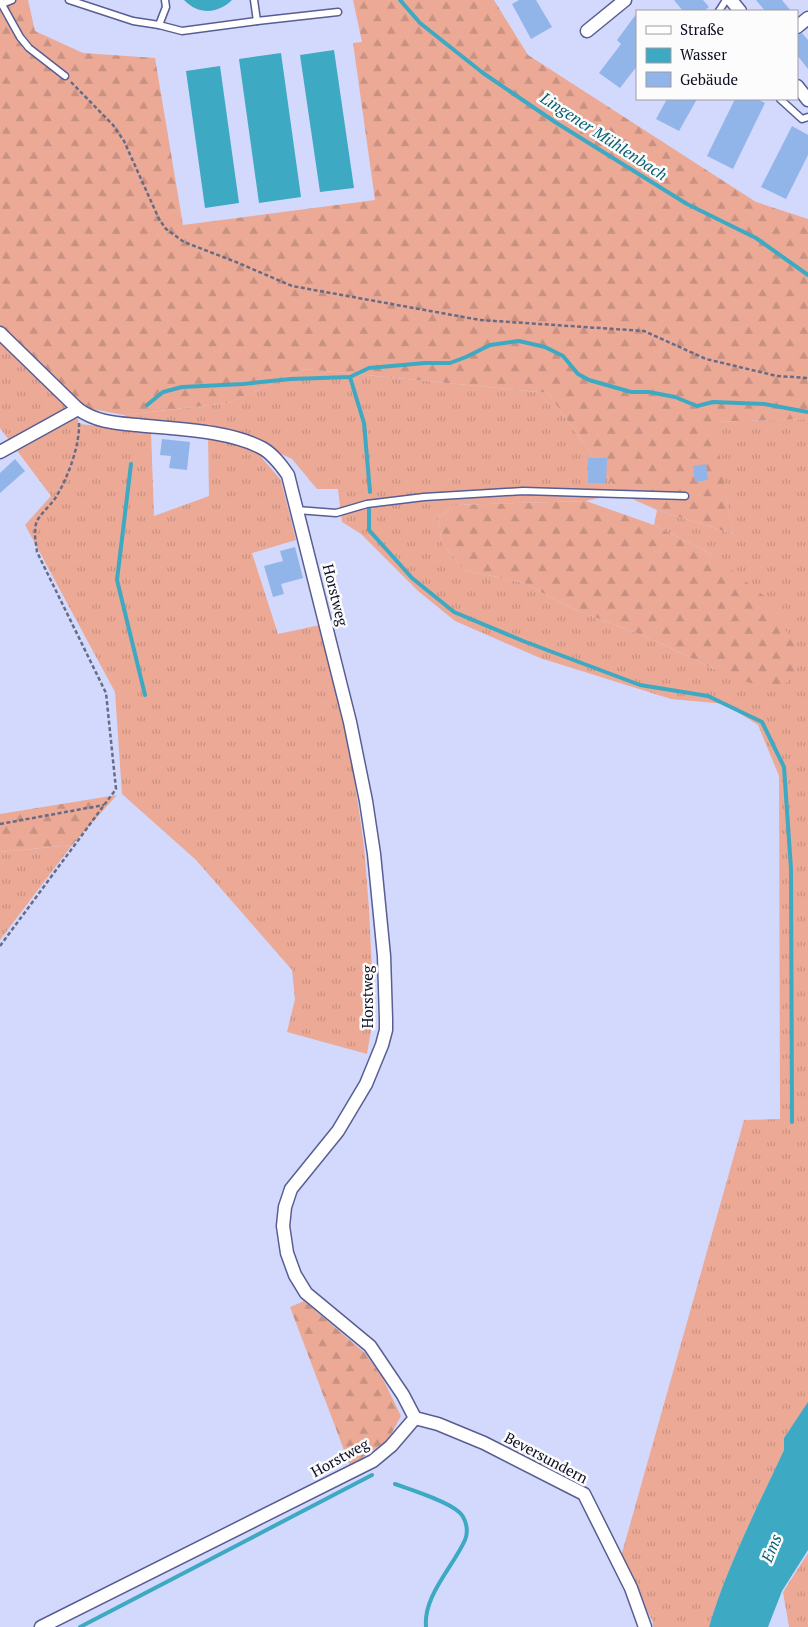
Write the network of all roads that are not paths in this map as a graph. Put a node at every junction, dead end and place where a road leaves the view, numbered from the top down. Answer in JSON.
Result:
{"nodes":[{"id":1,"x":12,"y":0,"type":"edge"},
{"id":2,"x":69,"y":0,"type":"edge"},
{"id":3,"x":164,"y":0,"type":"edge"},
{"id":4,"x":254,"y":0,"type":"edge"},
{"id":5,"x":625,"y":0,"type":"edge"},
{"id":6,"x":731,"y":0,"type":"edge"},
{"id":7,"x":1,"y":2,"type":"edge"},
{"id":8,"x":739,"y":10,"type":"edge"},
{"id":9,"x":338,"y":12,"type":"dead end"},
{"id":10,"x":808,"y":18,"type":"edge"},
{"id":11,"x":257,"y":21,"type":"junction"},
{"id":12,"x":159,"y":25,"type":"junction"},
{"id":13,"x":798,"y":26,"type":"edge"},
{"id":14,"x":587,"y":31,"type":"dead end"},
{"id":15,"x":65,"y":76,"type":"road end"},
{"id":16,"x":798,"y":87,"type":"edge"},
{"id":17,"x":781,"y":100,"type":"edge"},
{"id":18,"x":808,"y":100,"type":"edge"},
{"id":19,"x":808,"y":117,"type":"edge"},
{"id":20,"x":0,"y":334,"type":"edge"},
{"id":21,"x":78,"y":409,"type":"junction"},
{"id":22,"x":0,"y":452,"type":"edge"},
{"id":23,"x":685,"y":496,"type":"dead end"},
{"id":24,"x":297,"y":510,"type":"junction"},
{"id":25,"x":415,"y":1418,"type":"junction"},
{"id":26,"x":41,"y":1627,"type":"edge"},
{"id":27,"x":645,"y":1627,"type":"edge"}],
"edges":[{"from":1,"to":7,"type":"lane"},
{"from":2,"to":12,"type":"lane"},
{"from":3,"to":12,"type":"lane"},
{"from":4,"to":11,"type":"lane"},
{"from":5,"to":14,"type":"street"},
{"from":6,"to":8,"type":"street"},
{"from":7,"to":15,"type":"lane"},
{"from":9,"to":11,"type":"lane"},
{"from":10,"to":13,"type":"street"},
{"from":11,"to":12,"type":"lane"},
{"from":16,"to":18,"type":"street"},
{"from":17,"to":19,"type":"lane"},
{"from":20,"to":21,"type":"street","name":"Horstweg"},
{"from":21,"to":22,"type":"street"},
{"from":21,"to":24,"type":"street","name":"Horstweg"},
{"from":23,"to":24,"type":"lane"},
{"from":24,"to":25,"type":"street","name":"Horstweg"},
{"from":25,"to":26,"type":"street","name":"Horstweg"},
{"from":25,"to":27,"type":"street","name":"Beversundern"}]}
